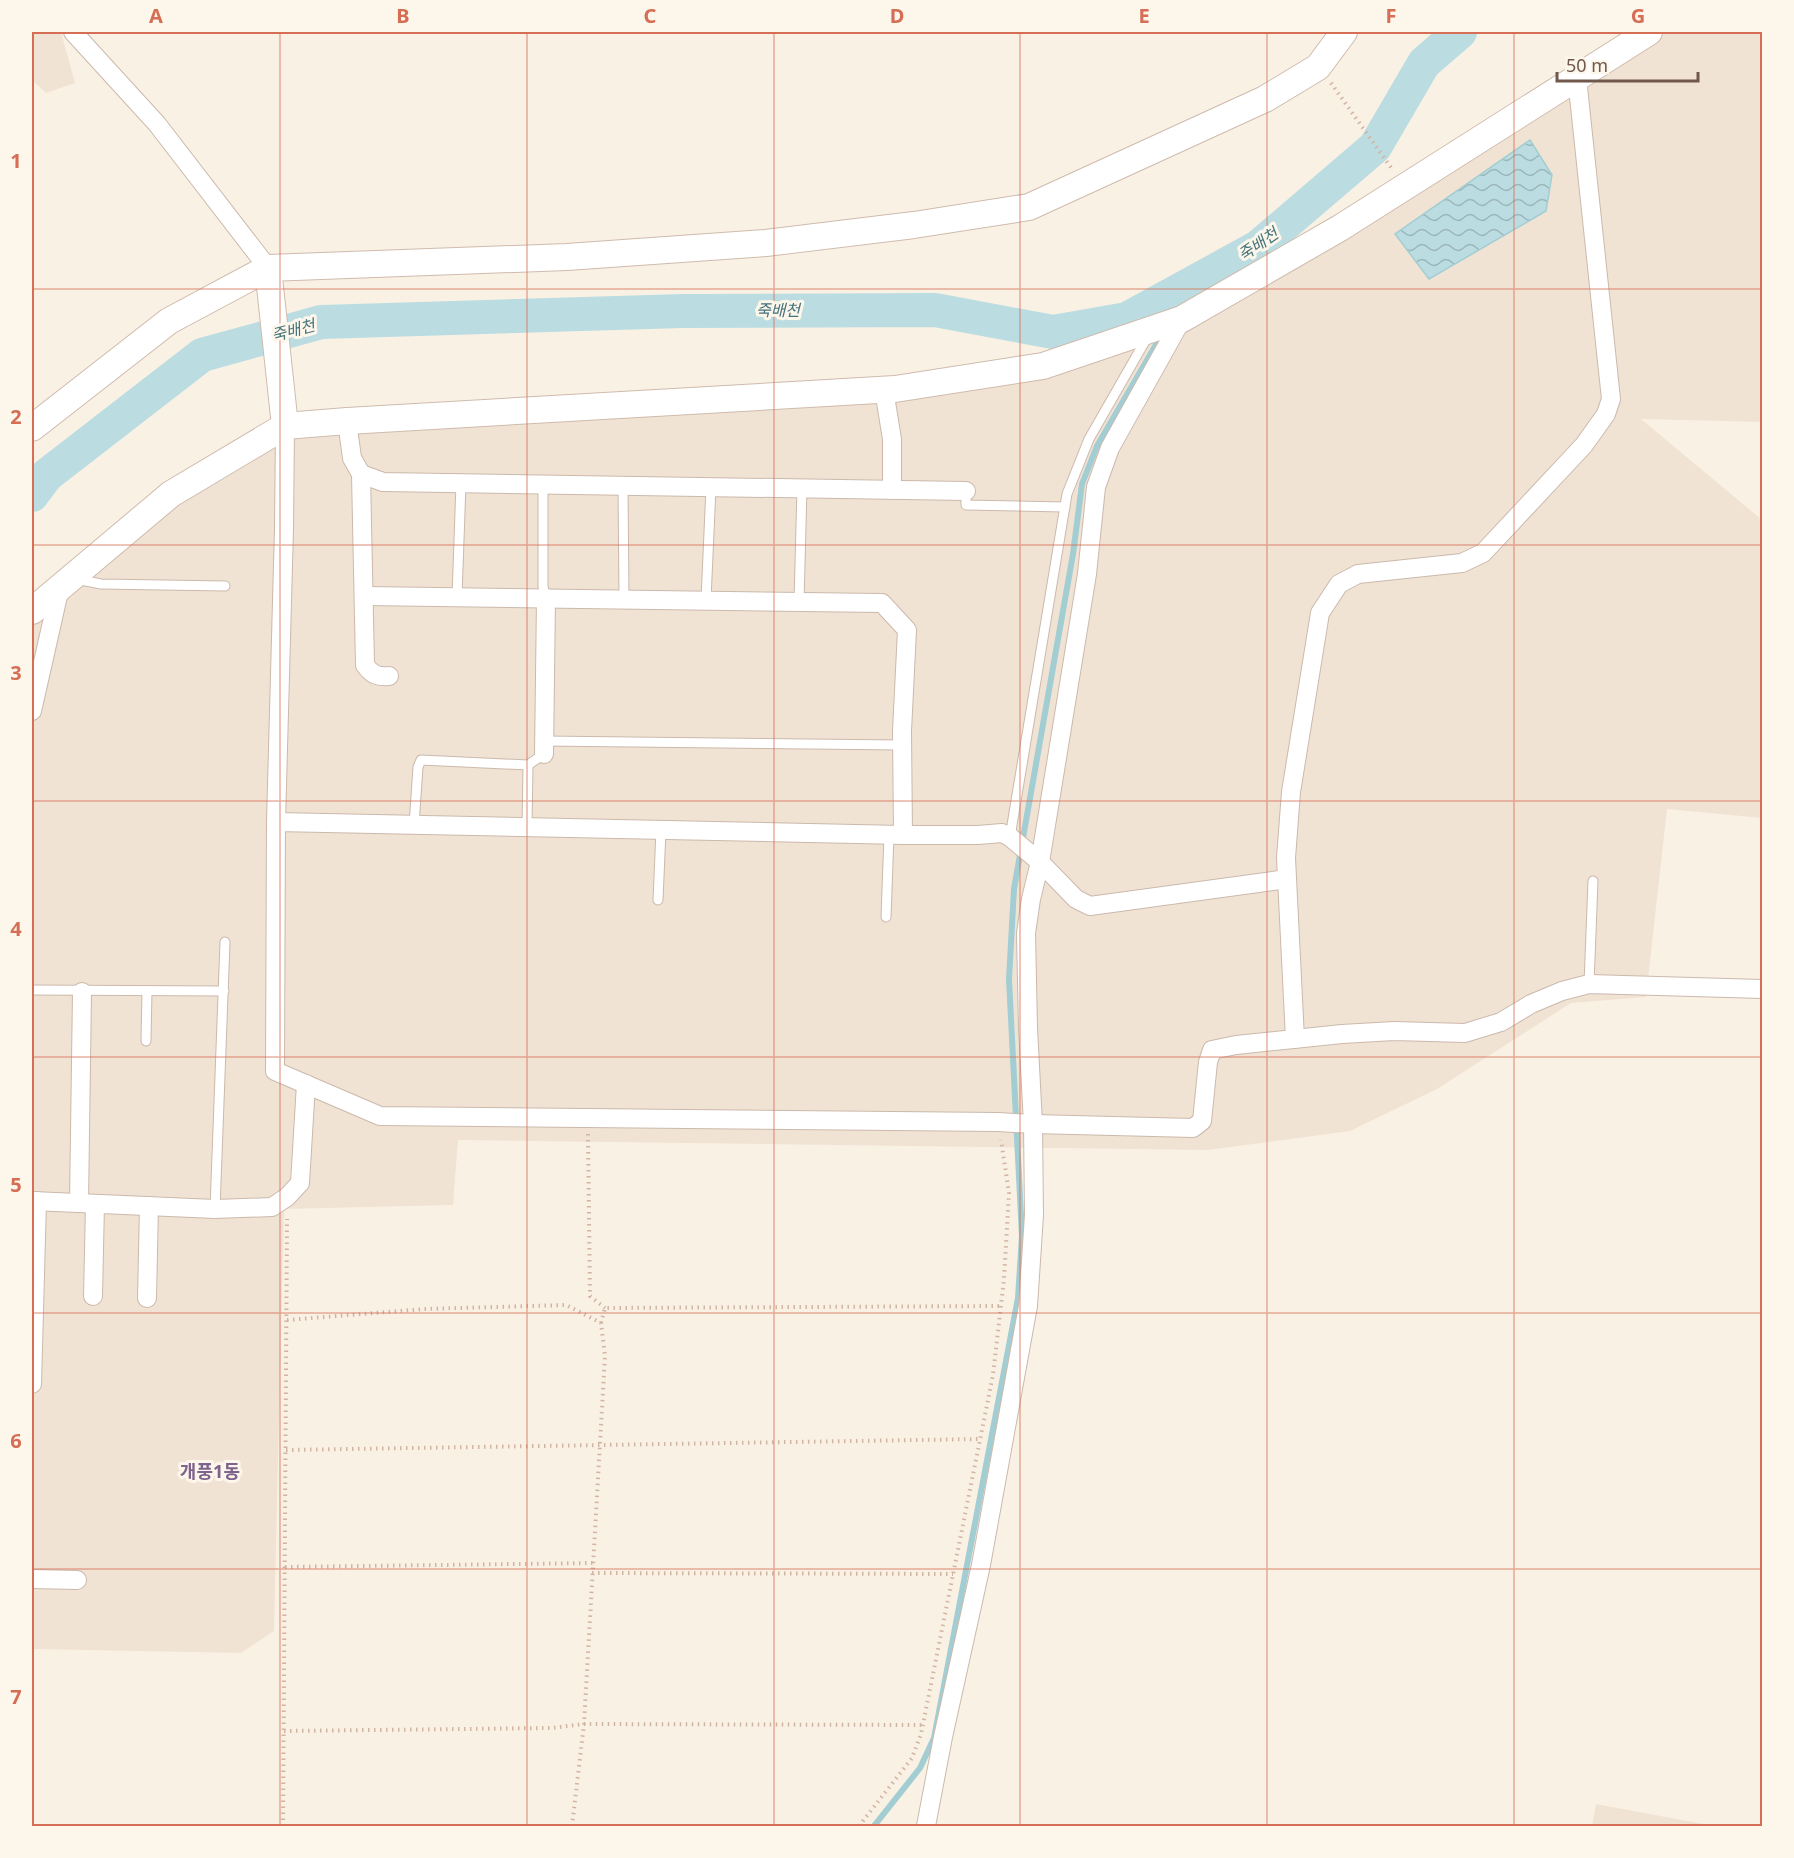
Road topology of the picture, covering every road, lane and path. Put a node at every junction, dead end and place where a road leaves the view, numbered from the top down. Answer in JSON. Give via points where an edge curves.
{"nodes":[{"id":1,"x":73,"y":32,"type":"edge"},
{"id":2,"x":1344,"y":32,"type":"edge"},
{"id":3,"x":1648,"y":32,"type":"edge"},
{"id":4,"x":1326,"y":76,"type":"dead end"},
{"id":5,"x":1576,"y":78,"type":"junction"},
{"id":6,"x":1395,"y":173,"type":"dead end"},
{"id":7,"x":268,"y":268,"type":"junction"},
{"id":8,"x":1182,"y":319,"type":"junction"},
{"id":9,"x":1152,"y":329,"type":"junction"},
{"id":10,"x":884,"y":390,"type":"junction"},
{"id":11,"x":347,"y":421,"type":"junction"},
{"id":12,"x":285,"y":426,"type":"junction"},
{"id":13,"x":32,"y":428,"type":"edge"},
{"id":14,"x":361,"y":474,"type":"junction"},
{"id":15,"x":461,"y":483,"type":"junction"},
{"id":16,"x":543,"y":484,"type":"junction"},
{"id":17,"x":623,"y":486,"type":"junction"},
{"id":18,"x":711,"y":487,"type":"junction"},
{"id":19,"x":802,"y":489,"type":"junction"},
{"id":20,"x":892,"y":490,"type":"junction"},
{"id":21,"x":966,"y":491,"type":"joint"},
{"id":22,"x":1065,"y":507,"type":"junction"},
{"id":23,"x":65,"y":583,"type":"junction"},
{"id":24,"x":225,"y":586,"type":"dead end"},
{"id":25,"x":364,"y":596,"type":"junction"},
{"id":26,"x":457,"y":597,"type":"junction"},
{"id":27,"x":546,"y":598,"type":"junction"},
{"id":28,"x":624,"y":599,"type":"junction"},
{"id":29,"x":706,"y":600,"type":"junction"},
{"id":30,"x":799,"y":602,"type":"junction"},
{"id":31,"x":32,"y":611,"type":"edge"},
{"id":32,"x":389,"y":676,"type":"dead end"},
{"id":33,"x":32,"y":711,"type":"edge"},
{"id":34,"x":902,"y":745,"type":"junction"},
{"id":35,"x":544,"y":748,"type":"junction"},
{"id":36,"x":528,"y":765,"type":"junction"},
{"id":37,"x":276,"y":822,"type":"junction"},
{"id":38,"x":414,"y":825,"type":"junction"},
{"id":39,"x":527,"y":827,"type":"junction"},
{"id":40,"x":661,"y":830,"type":"junction"},
{"id":41,"x":896,"y":835,"type":"junction"},
{"id":42,"x":1010,"y":837,"type":"junction"},
{"id":43,"x":1038,"y":860,"type":"junction"},
{"id":44,"x":1287,"y":879,"type":"junction"},
{"id":45,"x":1593,"y":881,"type":"dead end"},
{"id":46,"x":658,"y":900,"type":"dead end"},
{"id":47,"x":886,"y":917,"type":"dead end"},
{"id":48,"x":225,"y":942,"type":"dead end"},
{"id":49,"x":1589,"y":984,"type":"junction"},
{"id":50,"x":1762,"y":989,"type":"edge"},
{"id":51,"x":32,"y":990,"type":"edge"},
{"id":52,"x":147,"y":991,"type":"junction"},
{"id":53,"x":224,"y":991,"type":"junction"},
{"id":54,"x":82,"y":992,"type":"junction"},
{"id":55,"x":1295,"y":1039,"type":"junction"},
{"id":56,"x":146,"y":1041,"type":"dead end"},
{"id":57,"x":306,"y":1084,"type":"junction"},
{"id":58,"x":588,"y":1118,"type":"junction"},
{"id":59,"x":1003,"y":1122,"type":"junction"},
{"id":60,"x":1030,"y":1124,"type":"junction"},
{"id":61,"x":287,"y":1197,"type":"junction"},
{"id":62,"x":34,"y":1201,"type":"edge"},
{"id":63,"x":87,"y":1203,"type":"junction"},
{"id":64,"x":149,"y":1206,"type":"junction"},
{"id":65,"x":215,"y":1209,"type":"junction"},
{"id":66,"x":93,"y":1296,"type":"dead end"},
{"id":67,"x":147,"y":1298,"type":"dead end"},
{"id":68,"x":1001,"y":1306,"type":"junction"},
{"id":69,"x":605,"y":1308,"type":"junction"},
{"id":70,"x":286,"y":1320,"type":"junction"},
{"id":71,"x":601,"y":1323,"type":"junction"},
{"id":72,"x":32,"y":1383,"type":"edge"},
{"id":73,"x":981,"y":1439,"type":"junction"},
{"id":74,"x":600,"y":1444,"type":"junction"},
{"id":75,"x":285,"y":1450,"type":"junction"},
{"id":76,"x":593,"y":1563,"type":"junction"},
{"id":77,"x":285,"y":1567,"type":"junction"},
{"id":78,"x":592,"y":1573,"type":"junction"},
{"id":79,"x":953,"y":1574,"type":"junction"},
{"id":80,"x":32,"y":1579,"type":"edge"},
{"id":81,"x":77,"y":1580,"type":"dead end"},
{"id":82,"x":584,"y":1724,"type":"junction"},
{"id":83,"x":923,"y":1725,"type":"junction"},
{"id":84,"x":284,"y":1731,"type":"junction"},
{"id":85,"x":283,"y":1827,"type":"edge"},
{"id":86,"x":572,"y":1827,"type":"edge"},
{"id":87,"x":859,"y":1827,"type":"edge"},
{"id":88,"x":926,"y":1827,"type":"edge"}],
"edges":[{"from":1,"to":7,"type":"street","via":[[157,124]]},
{"from":2,"to":7,"type":"street","via":[[1318,67],[1265,99],[1029,207],[766,243],[567,257]]},
{"from":3,"to":5,"type":"street"},
{"from":4,"to":6,"type":"path"},
{"from":5,"to":8,"type":"street","via":[[1341,228]]},
{"from":5,"to":44,"type":"street","via":[[1611,399],[1606,414],[1584,445],[1483,553],[1462,563],[1358,574],[1339,584],[1320,613],[1291,792]]},
{"from":7,"to":12,"type":"street"},
{"from":7,"to":13,"type":"street","via":[[169,321]]},
{"from":8,"to":9,"type":"street"},
{"from":8,"to":43,"type":"street","via":[[1110,448],[1096,488],[1087,574]]},
{"from":9,"to":10,"type":"street","via":[[1043,366]]},
{"from":9,"to":22,"type":"lane","via":[[1089,439]]},
{"from":10,"to":11,"type":"street"},
{"from":10,"to":20,"type":"street","via":[[892,439]]},
{"from":11,"to":12,"type":"street"},
{"from":11,"to":14,"type":"street","via":[[352,458]]},
{"from":12,"to":23,"type":"street","via":[[171,494]]},
{"from":12,"to":37,"type":"street"},
{"from":14,"to":15,"type":"street","via":[[383,482]]},
{"from":14,"to":25,"type":"street"},
{"from":15,"to":16,"type":"street"},
{"from":15,"to":26,"type":"lane"},
{"from":16,"to":17,"type":"street"},
{"from":16,"to":27,"type":"lane"},
{"from":17,"to":18,"type":"street"},
{"from":17,"to":28,"type":"lane"},
{"from":18,"to":19,"type":"street"},
{"from":18,"to":29,"type":"lane"},
{"from":19,"to":20,"type":"street"},
{"from":19,"to":30,"type":"lane"},
{"from":20,"to":21,"type":"street"},
{"from":21,"to":22,"type":"lane","via":[[966,505]]},
{"from":22,"to":42,"type":"lane"},
{"from":23,"to":24,"type":"lane"},
{"from":23,"to":31,"type":"street"},
{"from":23,"to":33,"type":"street"},
{"from":25,"to":26,"type":"street"},
{"from":25,"to":32,"type":"street","via":[[365,666],[379,677]]},
{"from":26,"to":27,"type":"street"},
{"from":27,"to":28,"type":"street"},
{"from":27,"to":35,"type":"street"},
{"from":28,"to":29,"type":"street"},
{"from":29,"to":30,"type":"street"},
{"from":30,"to":34,"type":"street","via":[[882,603],[907,630]]},
{"from":34,"to":35,"type":"lane"},
{"from":34,"to":41,"type":"street"},
{"from":35,"to":36,"type":"lane"},
{"from":36,"to":38,"type":"lane","via":[[421,760]]},
{"from":36,"to":39,"type":"lane"},
{"from":37,"to":38,"type":"street"},
{"from":37,"to":57,"type":"street","via":[[275,1071]]},
{"from":38,"to":39,"type":"street"},
{"from":39,"to":40,"type":"street"},
{"from":40,"to":41,"type":"street"},
{"from":40,"to":46,"type":"lane"},
{"from":41,"to":42,"type":"street","via":[[1002,833]]},
{"from":41,"to":47,"type":"lane"},
{"from":42,"to":43,"type":"street"},
{"from":43,"to":44,"type":"street","via":[[1076,899],[1090,906]]},
{"from":43,"to":60,"type":"street","via":[[1026,933]]},
{"from":44,"to":55,"type":"street"},
{"from":45,"to":49,"type":"lane"},
{"from":48,"to":53,"type":"lane"},
{"from":49,"to":50,"type":"street"},
{"from":49,"to":55,"type":"street","via":[[1562,991],[1502,1022],[1465,1033],[1394,1031]]},
{"from":51,"to":54,"type":"lane"},
{"from":52,"to":53,"type":"lane"},
{"from":52,"to":54,"type":"lane"},
{"from":52,"to":56,"type":"lane"},
{"from":53,"to":65,"type":"lane"},
{"from":54,"to":63,"type":"street"},
{"from":55,"to":60,"type":"street","via":[[1212,1050],[1202,1121],[1193,1128]]},
{"from":57,"to":58,"type":"street","via":[[380,1116]]},
{"from":57,"to":61,"type":"street","via":[[300,1183]]},
{"from":58,"to":59,"type":"street"},
{"from":58,"to":69,"type":"path","via":[[590,1296]]},
{"from":59,"to":60,"type":"street"},
{"from":59,"to":68,"type":"path","via":[[1009,1193]]},
{"from":60,"to":88,"type":"street","via":[[1034,1215],[1028,1306],[981,1565]]},
{"from":61,"to":65,"type":"street","via":[[272,1207]]},
{"from":61,"to":70,"type":"path"},
{"from":62,"to":63,"type":"street"},
{"from":62,"to":72,"type":"street"},
{"from":63,"to":64,"type":"street"},
{"from":63,"to":66,"type":"street"},
{"from":64,"to":65,"type":"street"},
{"from":64,"to":67,"type":"street"},
{"from":68,"to":69,"type":"path"},
{"from":68,"to":73,"type":"path"},
{"from":69,"to":71,"type":"path"},
{"from":70,"to":71,"type":"path","via":[[566,1305]]},
{"from":70,"to":75,"type":"path"},
{"from":71,"to":74,"type":"path","via":[[605,1356]]},
{"from":73,"to":74,"type":"path"},
{"from":73,"to":79,"type":"path"},
{"from":74,"to":75,"type":"path"},
{"from":74,"to":76,"type":"path"},
{"from":75,"to":77,"type":"path"},
{"from":76,"to":77,"type":"path"},
{"from":76,"to":78,"type":"path"},
{"from":77,"to":84,"type":"path"},
{"from":78,"to":79,"type":"path"},
{"from":78,"to":82,"type":"path"},
{"from":79,"to":83,"type":"path"},
{"from":80,"to":81,"type":"street"},
{"from":82,"to":83,"type":"path"},
{"from":82,"to":84,"type":"path","via":[[551,1728]]},
{"from":82,"to":86,"type":"path"},
{"from":83,"to":87,"type":"path","via":[[912,1758]]},
{"from":84,"to":85,"type":"path"}]}
